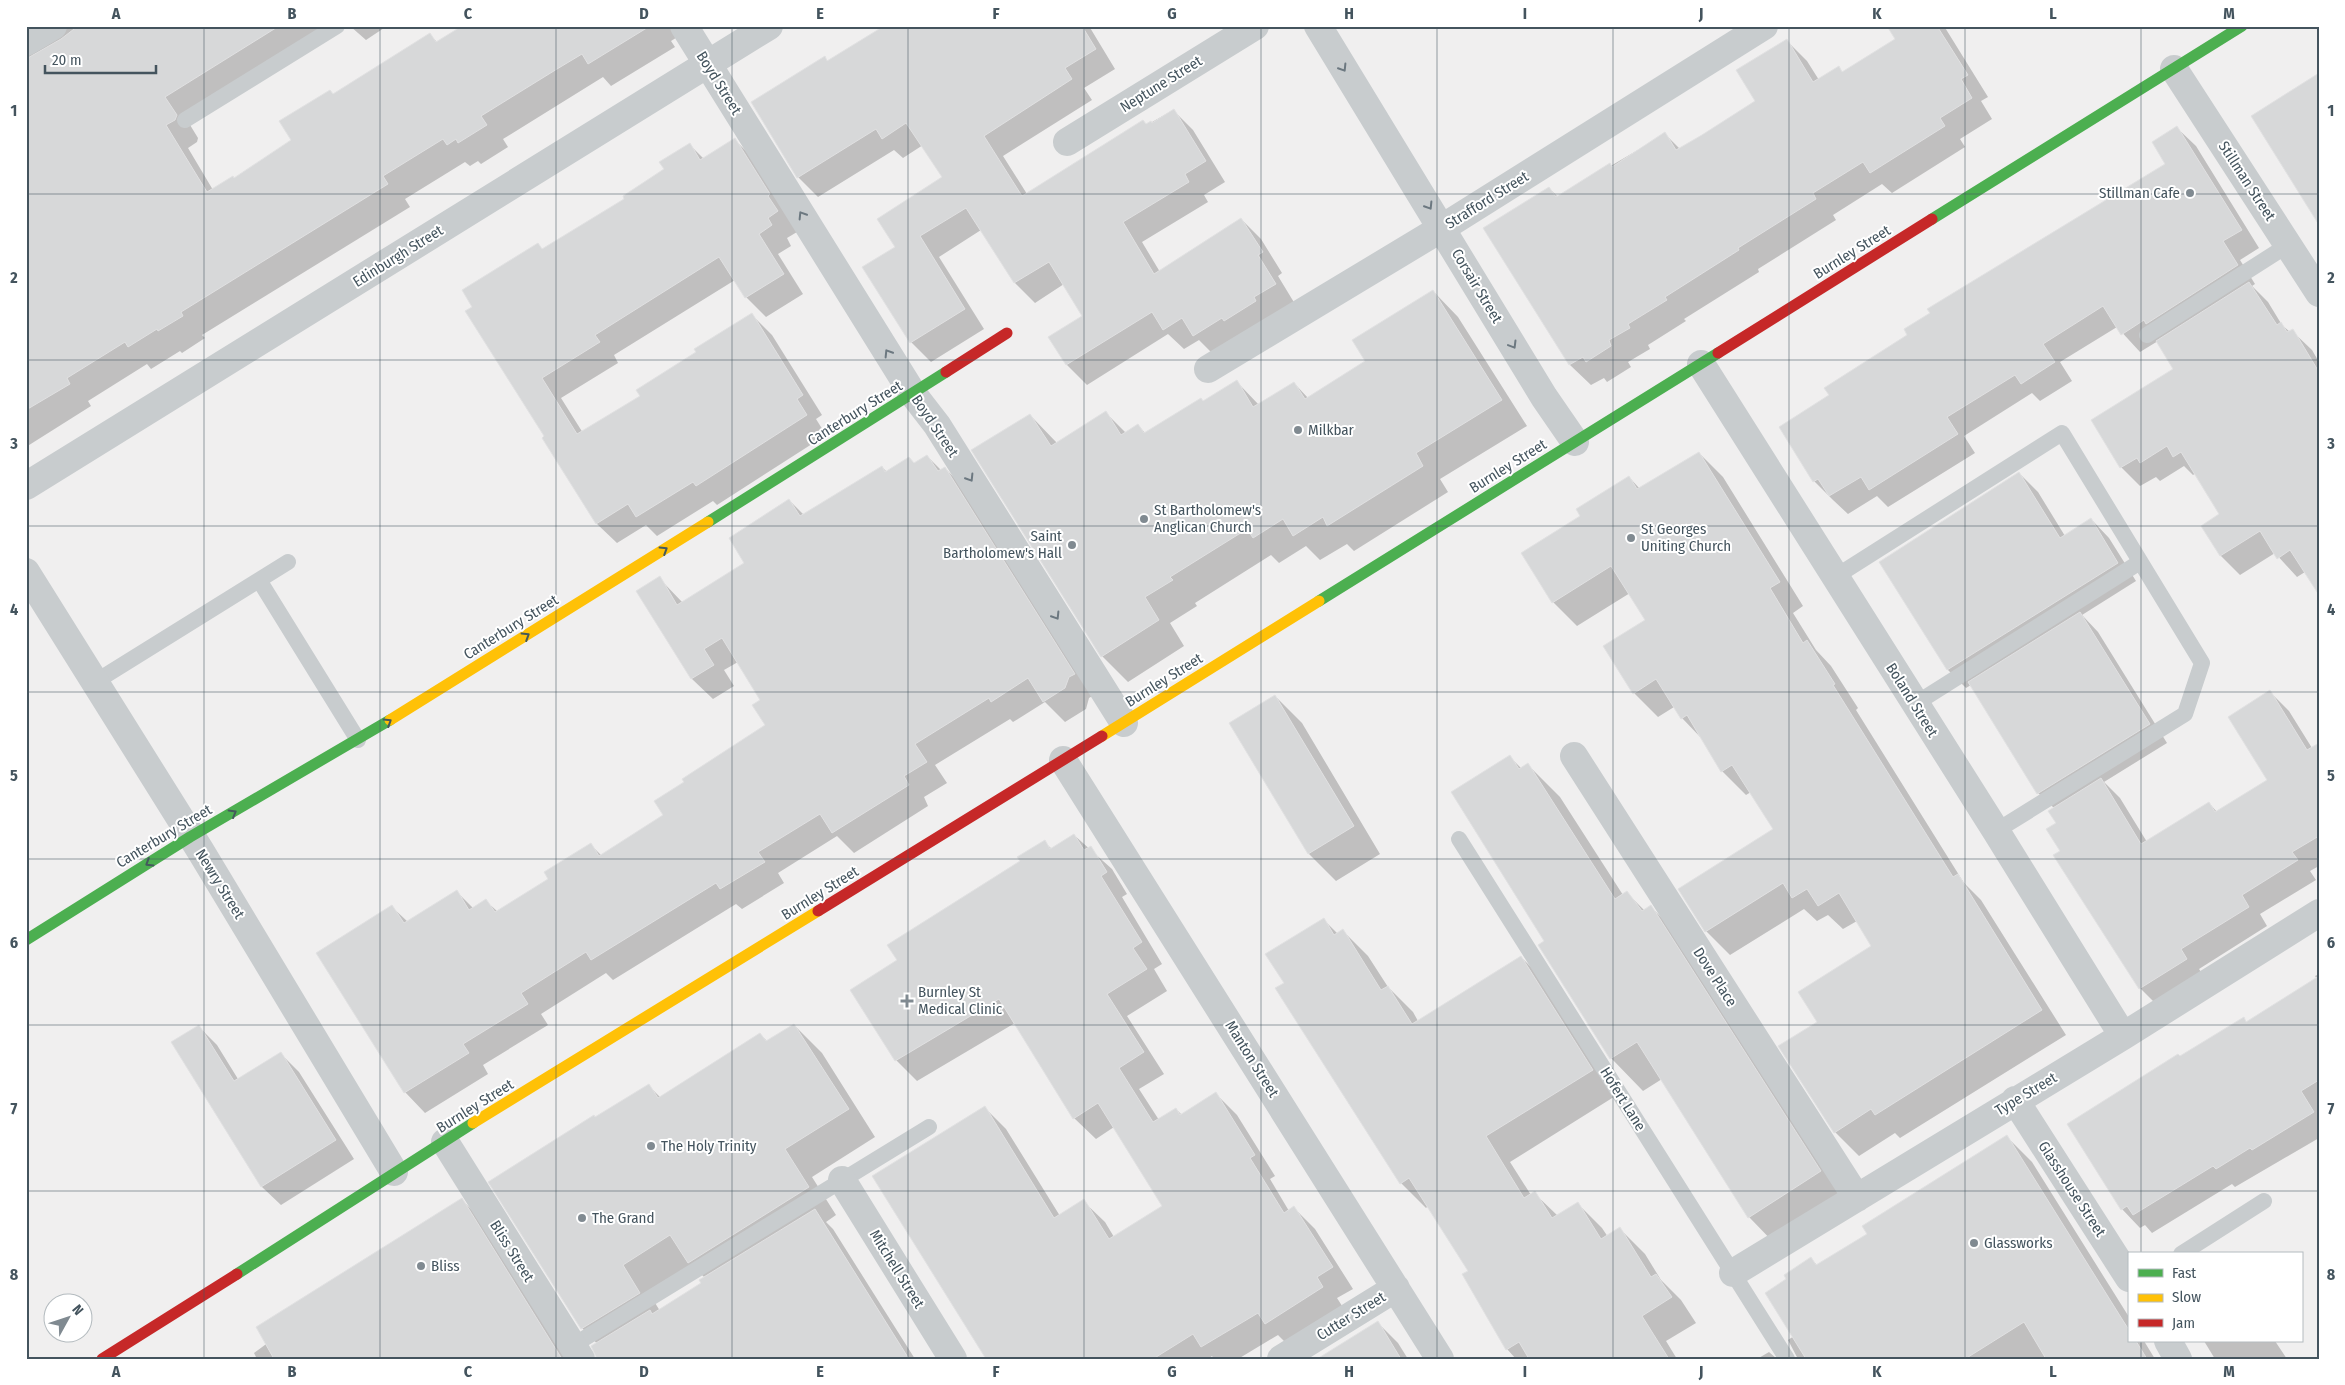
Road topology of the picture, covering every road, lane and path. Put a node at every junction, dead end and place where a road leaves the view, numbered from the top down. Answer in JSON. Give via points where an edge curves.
{"nodes":[{"id":1,"x":52,"y":26,"type":"edge"},
{"id":2,"x":338,"y":26,"type":"edge"},
{"id":3,"x":684,"y":26,"type":"edge"},
{"id":4,"x":769,"y":26,"type":"edge"},
{"id":5,"x":1256,"y":26,"type":"edge"},
{"id":6,"x":1318,"y":26,"type":"edge"},
{"id":7,"x":1764,"y":26,"type":"edge"},
{"id":8,"x":2242,"y":26,"type":"edge"},
{"id":9,"x":26,"y":42,"type":"edge"},
{"id":10,"x":708,"y":65,"type":"junction"},
{"id":11,"x":2174,"y":69,"type":"junction"},
{"id":12,"x":185,"y":120,"type":"dead end"},
{"id":13,"x":1067,"y":142,"type":"dead end"},
{"id":14,"x":1442,"y":228,"type":"junction"},
{"id":15,"x":2288,"y":245,"type":"junction"},
{"id":16,"x":2316,"y":284,"type":"edge"},
{"id":17,"x":1007,"y":333,"type":"dead end"},
{"id":18,"x":2146,"y":334,"type":"dead end"},
{"id":19,"x":1700,"y":364,"type":"junction"},
{"id":20,"x":1208,"y":369,"type":"dead end"},
{"id":21,"x":914,"y":394,"type":"junction"},
{"id":22,"x":1575,"y":442,"type":"junction"},
{"id":23,"x":26,"y":486,"type":"edge"},
{"id":24,"x":288,"y":562,"type":"dead end"},
{"id":25,"x":2140,"y":562,"type":"junction"},
{"id":26,"x":26,"y":572,"type":"edge"},
{"id":27,"x":1835,"y":577,"type":"junction"},
{"id":28,"x":259,"y":580,"type":"junction"},
{"id":29,"x":96,"y":682,"type":"junction"},
{"id":30,"x":1915,"y":704,"type":"junction"},
{"id":31,"x":1124,"y":723,"type":"junction"},
{"id":32,"x":358,"y":740,"type":"junction"},
{"id":33,"x":1574,"y":756,"type":"dead end"},
{"id":34,"x":1063,"y":760,"type":"junction"},
{"id":35,"x":1996,"y":831,"type":"junction"},
{"id":36,"x":190,"y":837,"type":"junction"},
{"id":37,"x":1459,"y":839,"type":"dead end"},
{"id":38,"x":2319,"y":913,"type":"edge"},
{"id":39,"x":26,"y":940,"type":"edge"},
{"id":40,"x":2122,"y":1036,"type":"junction"},
{"id":41,"x":2015,"y":1100,"type":"junction"},
{"id":42,"x":929,"y":1127,"type":"dead end"},
{"id":43,"x":445,"y":1142,"type":"junction"},
{"id":44,"x":394,"y":1172,"type":"junction"},
{"id":45,"x":842,"y":1180,"type":"junction"},
{"id":46,"x":1857,"y":1198,"type":"junction"},
{"id":47,"x":2264,"y":1201,"type":"dead end"},
{"id":48,"x":2184,"y":1252,"type":"edge"},
{"id":49,"x":1733,"y":1273,"type":"junction"},
{"id":50,"x":2128,"y":1276,"type":"edge"},
{"id":51,"x":1396,"y":1288,"type":"junction"},
{"id":52,"x":2169,"y":1342,"type":"edge"},
{"id":53,"x":577,"y":1352,"type":"edge"},
{"id":54,"x":102,"y":1359,"type":"edge"},
{"id":55,"x":953,"y":1359,"type":"edge"},
{"id":56,"x":1281,"y":1359,"type":"edge"},
{"id":57,"x":1440,"y":1359,"type":"edge"},
{"id":58,"x":1787,"y":1359,"type":"edge"},
{"id":59,"x":2178,"y":1359,"type":"edge"}],
"edges":[{"from":1,"to":9,"type":"street"},
{"from":2,"to":12,"type":"lane"},
{"from":3,"to":10,"type":"street","name":"Boyd Street"},
{"from":4,"to":10,"type":"street","name":"Edinburgh Street"},
{"from":5,"to":13,"type":"street","name":"Neptune Street"},
{"from":6,"to":14,"type":"street","name":"Corsair Street","one_way":true},
{"from":7,"to":14,"type":"street","name":"Strafford Street"},
{"from":8,"to":11,"type":"main road","name":"Burnley Street"},
{"from":21,"to":10,"type":"street","name":"Boyd Street","one_way":true},
{"from":10,"to":23,"type":"street","name":"Edinburgh Street"},
{"from":11,"to":15,"type":"street","name":"Stillman Street"},
{"from":11,"to":19,"type":"main road","name":"Burnley Street"},
{"from":14,"to":20,"type":"street","name":"Strafford Street"},
{"from":14,"to":22,"type":"street","name":"Corsair Street","one_way":true,"via":[[1544,397]]},
{"from":15,"to":16,"type":"street","name":"Stillman Street"},
{"from":15,"to":18,"type":"lane"},
{"from":17,"to":21,"type":"main road","name":"Canterbury Street"},
{"from":19,"to":22,"type":"main road","name":"Burnley Street"},
{"from":19,"to":27,"type":"street","name":"Boland Street"},
{"from":21,"to":31,"type":"street","name":"Boyd Street","one_way":true,"via":[[937,425]]},
{"from":32,"to":21,"type":"main road","name":"Canterbury Street","one_way":true},
{"from":22,"to":31,"type":"main road","name":"Burnley Street"},
{"from":24,"to":28,"type":"lane"},
{"from":25,"to":27,"type":"lane","via":[[2062,433]]},
{"from":25,"to":30,"type":"lane"},
{"from":25,"to":35,"type":"lane","via":[[2202,663],[2185,714]]},
{"from":26,"to":29,"type":"street","name":"Newry Street"},
{"from":27,"to":30,"type":"street","name":"Boland Street"},
{"from":28,"to":29,"type":"lane"},
{"from":28,"to":32,"type":"lane"},
{"from":29,"to":36,"type":"street","name":"Newry Street"},
{"from":30,"to":35,"type":"street","name":"Boland Street"},
{"from":31,"to":34,"type":"main road","name":"Burnley Street"},
{"from":36,"to":32,"type":"main road","name":"Canterbury Street","one_way":true},
{"from":33,"to":46,"type":"street","name":"Dove Place"},
{"from":34,"to":43,"type":"main road","name":"Burnley Street"},
{"from":34,"to":51,"type":"street","name":"Manton Street"},
{"from":35,"to":40,"type":"street","name":"Boland Street"},
{"from":36,"to":39,"type":"main road","name":"Canterbury Street","one_way":true},
{"from":36,"to":44,"type":"street","name":"Newry Street"},
{"from":37,"to":49,"type":"lane","name":"Hofert Lane"},
{"from":38,"to":40,"type":"street","name":"Type Street"},
{"from":40,"to":41,"type":"street","name":"Type Street"},
{"from":41,"to":46,"type":"street","name":"Type Street"},
{"from":41,"to":50,"type":"street","name":"Glasshouse Street"},
{"from":42,"to":45,"type":"lane"},
{"from":43,"to":44,"type":"main road","name":"Burnley Street"},
{"from":43,"to":53,"type":"street","name":"Bliss Street"},
{"from":44,"to":54,"type":"main road","name":"Burnley Street"},
{"from":45,"to":53,"type":"lane"},
{"from":45,"to":55,"type":"street","name":"Mitchell Street"},
{"from":46,"to":49,"type":"street","name":"Type Street"},
{"from":47,"to":48,"type":"lane"},
{"from":49,"to":58,"type":"lane","name":"Hofert Lane"},
{"from":51,"to":56,"type":"street","name":"Cutter Street"},
{"from":51,"to":57,"type":"street","name":"Manton Street"},
{"from":52,"to":59,"type":"street"}]}
